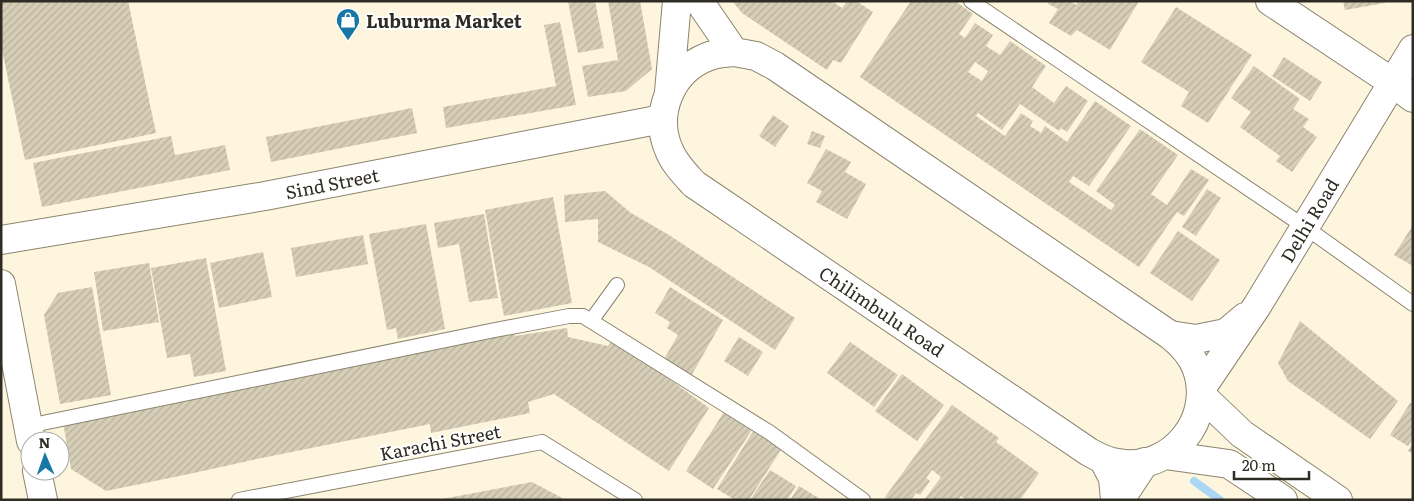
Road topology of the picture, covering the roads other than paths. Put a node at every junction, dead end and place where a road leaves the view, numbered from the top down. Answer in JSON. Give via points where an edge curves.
{"nodes":[{"id":1,"x":677,"y":1,"type":"edge"},
{"id":2,"x":699,"y":1,"type":"edge"},
{"id":3,"x":971,"y":1,"type":"edge"},
{"id":4,"x":1270,"y":1,"type":"edge"},
{"id":5,"x":1413,"y":49,"type":"edge"},
{"id":6,"x":734,"y":52,"type":"junction"},
{"id":7,"x":1403,"y":90,"type":"edge"},
{"id":8,"x":670,"y":92,"type":"junction"},
{"id":9,"x":662,"y":119,"type":"junction"},
{"id":10,"x":1305,"y":227,"type":"junction"},
{"id":11,"x":1,"y":240,"type":"edge"},
{"id":12,"x":1,"y":284,"type":"edge"},
{"id":13,"x":617,"y":285,"type":"dead end"},
{"id":14,"x":1413,"y":304,"type":"edge"},
{"id":15,"x":1257,"y":306,"type":"junction"},
{"id":16,"x":591,"y":322,"type":"junction"},
{"id":17,"x":1170,"y":335,"type":"junction"},
{"id":18,"x":1201,"y":392,"type":"junction"},
{"id":19,"x":30,"y":431,"type":"edge"},
{"id":20,"x":39,"y":431,"type":"edge"},
{"id":21,"x":1103,"y":459,"type":"junction"},
{"id":22,"x":1155,"y":459,"type":"junction"},
{"id":23,"x":39,"y":481,"type":"edge"},
{"id":24,"x":270,"y":497,"type":"edge"},
{"id":25,"x":43,"y":500,"type":"edge"},
{"id":26,"x":239,"y":500,"type":"edge"},
{"id":27,"x":634,"y":500,"type":"edge"},
{"id":28,"x":863,"y":500,"type":"edge"},
{"id":29,"x":1115,"y":500,"type":"edge"},
{"id":30,"x":1120,"y":500,"type":"edge"},
{"id":31,"x":1283,"y":500,"type":"edge"},
{"id":32,"x":1338,"y":500,"type":"edge"}],
"edges":[{"from":1,"to":8,"type":"main road","name":"Chilimbulu Road"},
{"from":2,"to":6,"type":"main road"},
{"from":3,"to":10,"type":"lane"},
{"from":4,"to":7,"type":"main road"},
{"from":5,"to":7,"type":"main road","name":"Delhi Road"},
{"from":6,"to":8,"type":"main road","name":"Chilimbulu Road","via":[[708,56],[696,63],[676,80]]},
{"from":6,"to":17,"type":"main road","name":"Chilimbulu Road","via":[[756,56],[775,66]]},
{"from":7,"to":10,"type":"main road","name":"Delhi Road"},
{"from":8,"to":9,"type":"main road","name":"Chilimbulu Road"},
{"from":9,"to":11,"type":"main road","name":"Sind Street","via":[[265,196]]},
{"from":9,"to":21,"type":"main road","name":"Chilimbulu Road","via":[[668,148],[675,162],[694,184]]},
{"from":10,"to":14,"type":"lane"},
{"from":10,"to":15,"type":"main road","name":"Delhi Road"},
{"from":12,"to":19,"type":"main road"},
{"from":13,"to":16,"type":"lane"},
{"from":15,"to":17,"type":"main road","via":[[1226,333],[1196,339]]},
{"from":15,"to":18,"type":"main road","name":"Delhi Road"},
{"from":16,"to":20,"type":"lane","via":[[583,316],[569,316],[490,331]]},
{"from":16,"to":28,"type":"lane","via":[[769,432]]},
{"from":17,"to":18,"type":"main road","name":"Chilimbulu Road","via":[[1190,354]]},
{"from":18,"to":22,"type":"main road","name":"Chilimbulu Road","via":[[1200,409],[1187,435],[1176,447]]},
{"from":18,"to":32,"type":"main road","via":[[1242,434]]},
{"from":21,"to":22,"type":"main road","name":"Chilimbulu Road","via":[[1134,464]]},
{"from":21,"to":29,"type":"main road","via":[[1113,478]]},
{"from":22,"to":30,"type":"main road"},
{"from":22,"to":31,"type":"main road","name":"Chilimbulu Road","via":[[1229,464]]},
{"from":23,"to":25,"type":"main road"},
{"from":24,"to":26,"type":"lane","name":"Karachi Street"},
{"from":24,"to":27,"type":"lane","name":"Karachi Street","via":[[542,442]]}]}
